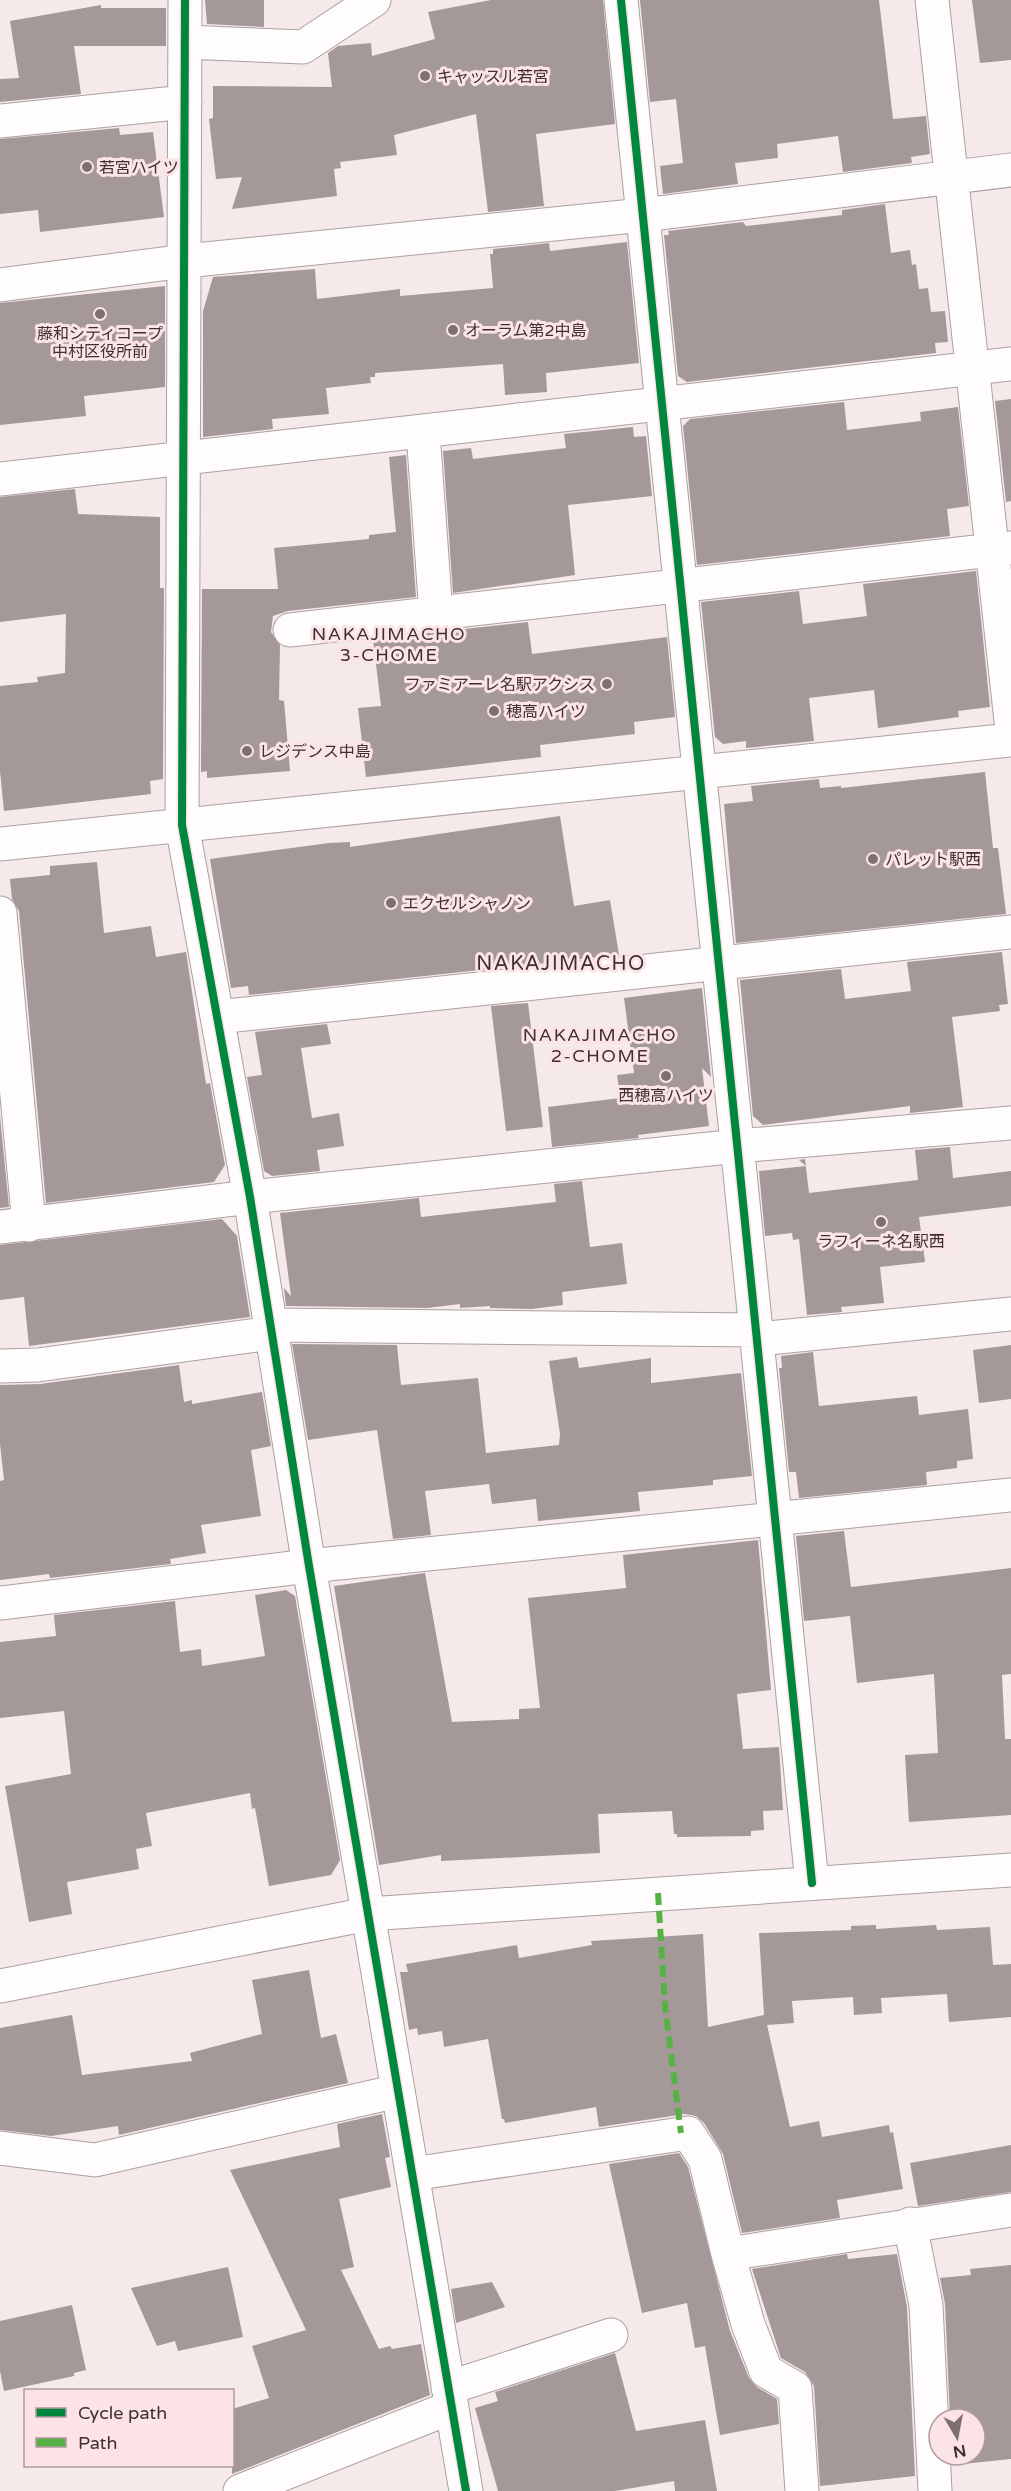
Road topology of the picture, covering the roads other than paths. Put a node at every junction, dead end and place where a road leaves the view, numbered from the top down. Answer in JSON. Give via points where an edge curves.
{"nodes":[{"id":1,"x":185,"y":0,"type":"edge"},
{"id":2,"x":374,"y":0,"type":"edge"},
{"id":3,"x":621,"y":0,"type":"edge"},
{"id":4,"x":933,"y":0,"type":"edge"},
{"id":5,"x":185,"y":42,"type":"junction"},
{"id":6,"x":185,"y":102,"type":"junction"},
{"id":7,"x":0,"y":121,"type":"edge"},
{"id":8,"x":1011,"y":170,"type":"edge"},
{"id":9,"x":952,"y":178,"type":"junction"},
{"id":10,"x":644,"y":215,"type":"junction"},
{"id":11,"x":185,"y":261,"type":"junction"},
{"id":12,"x":0,"y":285,"type":"edge"},
{"id":13,"x":1011,"y":364,"type":"edge"},
{"id":14,"x":973,"y":368,"type":"junction"},
{"id":15,"x":663,"y":405,"type":"junction"},
{"id":16,"x":423,"y":432,"type":"junction"},
{"id":17,"x":184,"y":458,"type":"junction"},
{"id":18,"x":0,"y":479,"type":"edge"},
{"id":19,"x":1002,"y":549,"type":"edge"},
{"id":20,"x":681,"y":585,"type":"junction"},
{"id":21,"x":436,"y":614,"type":"junction"},
{"id":22,"x":290,"y":630,"type":"dead end"},
{"id":23,"x":1011,"y":721,"type":"edge"},
{"id":24,"x":1011,"y":740,"type":"edge"},
{"id":25,"x":701,"y":772,"type":"junction"},
{"id":26,"x":182,"y":825,"type":"junction"},
{"id":27,"x":0,"y":844,"type":"edge"},
{"id":28,"x":0,"y":913,"type":"edge"},
{"id":29,"x":1011,"y":932,"type":"edge"},
{"id":30,"x":720,"y":965,"type":"junction"},
{"id":31,"x":217,"y":1017,"type":"junction"},
{"id":32,"x":1011,"y":1122,"type":"edge"},
{"id":33,"x":738,"y":1146,"type":"junction"},
{"id":34,"x":250,"y":1197,"type":"junction"},
{"id":35,"x":14,"y":1226,"type":"edge"},
{"id":36,"x":1011,"y":1314,"type":"edge"},
{"id":37,"x":272,"y":1329,"type":"junction"},
{"id":38,"x":757,"y":1335,"type":"junction"},
{"id":39,"x":0,"y":1366,"type":"edge"},
{"id":40,"x":1011,"y":1495,"type":"edge"},
{"id":41,"x":776,"y":1520,"type":"junction"},
{"id":42,"x":309,"y":1566,"type":"junction"},
{"id":43,"x":0,"y":1603,"type":"edge"},
{"id":44,"x":1011,"y":1870,"type":"edge"},
{"id":45,"x":812,"y":1883,"type":"junction"},
{"id":46,"x":368,"y":1914,"type":"junction"},
{"id":47,"x":0,"y":1986,"type":"edge"},
{"id":48,"x":398,"y":2091,"type":"junction"},
{"id":49,"x":0,"y":2148,"type":"edge"},
{"id":50,"x":412,"y":2174,"type":"junction"},
{"id":51,"x":1011,"y":2210,"type":"edge"},
{"id":52,"x":910,"y":2224,"type":"junction"},
{"id":53,"x":728,"y":2254,"type":"junction"},
{"id":54,"x":611,"y":2335,"type":"dead end"},
{"id":55,"x":450,"y":2398,"type":"junction"},
{"id":56,"x":240,"y":2491,"type":"edge"},
{"id":57,"x":466,"y":2491,"type":"edge"},
{"id":58,"x":802,"y":2491,"type":"edge"},
{"id":59,"x":935,"y":2491,"type":"edge"}],
"edges":[{"from":1,"to":5,"type":"street"},
{"from":2,"to":5,"type":"street","via":[[303,47]]},
{"from":3,"to":10,"type":"street"},
{"from":4,"to":9,"type":"street"},
{"from":5,"to":6,"type":"street"},
{"from":6,"to":7,"type":"street"},
{"from":6,"to":11,"type":"street"},
{"from":8,"to":9,"type":"street"},
{"from":9,"to":10,"type":"street"},
{"from":9,"to":14,"type":"street"},
{"from":10,"to":11,"type":"street"},
{"from":10,"to":15,"type":"street"},
{"from":11,"to":12,"type":"street"},
{"from":11,"to":17,"type":"street"},
{"from":13,"to":14,"type":"street"},
{"from":14,"to":15,"type":"street"},
{"from":14,"to":19,"type":"street"},
{"from":15,"to":16,"type":"street"},
{"from":15,"to":20,"type":"street"},
{"from":16,"to":17,"type":"street"},
{"from":16,"to":21,"type":"street"},
{"from":17,"to":18,"type":"street"},
{"from":17,"to":26,"type":"street"},
{"from":19,"to":20,"type":"street"},
{"from":19,"to":23,"type":"street"},
{"from":20,"to":21,"type":"street"},
{"from":20,"to":25,"type":"street"},
{"from":21,"to":22,"type":"street"},
{"from":24,"to":25,"type":"street"},
{"from":25,"to":26,"type":"street"},
{"from":25,"to":30,"type":"street"},
{"from":26,"to":27,"type":"street"},
{"from":26,"to":31,"type":"street"},
{"from":28,"to":35,"type":"street"},
{"from":29,"to":30,"type":"street"},
{"from":30,"to":31,"type":"street"},
{"from":30,"to":33,"type":"street"},
{"from":31,"to":34,"type":"street"},
{"from":32,"to":33,"type":"street"},
{"from":33,"to":34,"type":"street"},
{"from":33,"to":38,"type":"street"},
{"from":34,"to":35,"type":"street"},
{"from":34,"to":37,"type":"street"},
{"from":36,"to":38,"type":"street"},
{"from":37,"to":38,"type":"street"},
{"from":37,"to":39,"type":"street","via":[[38,1365]]},
{"from":37,"to":42,"type":"street"},
{"from":38,"to":41,"type":"street"},
{"from":40,"to":41,"type":"street"},
{"from":41,"to":42,"type":"street"},
{"from":41,"to":45,"type":"street"},
{"from":42,"to":43,"type":"street"},
{"from":42,"to":46,"type":"street"},
{"from":44,"to":45,"type":"street"},
{"from":45,"to":46,"type":"street"},
{"from":46,"to":47,"type":"street"},
{"from":46,"to":48,"type":"street"},
{"from":48,"to":49,"type":"street","via":[[95,2160]]},
{"from":48,"to":50,"type":"street"},
{"from":50,"to":53,"type":"street","via":[[688,2133],[705,2159]]},
{"from":50,"to":55,"type":"street"},
{"from":51,"to":52,"type":"street"},
{"from":52,"to":53,"type":"street"},
{"from":52,"to":59,"type":"street","via":[[926,2306]]},
{"from":53,"to":58,"type":"street","via":[[766,2371],[795,2388]]},
{"from":54,"to":55,"type":"street"},
{"from":55,"to":56,"type":"street"},
{"from":55,"to":57,"type":"street"}]}
